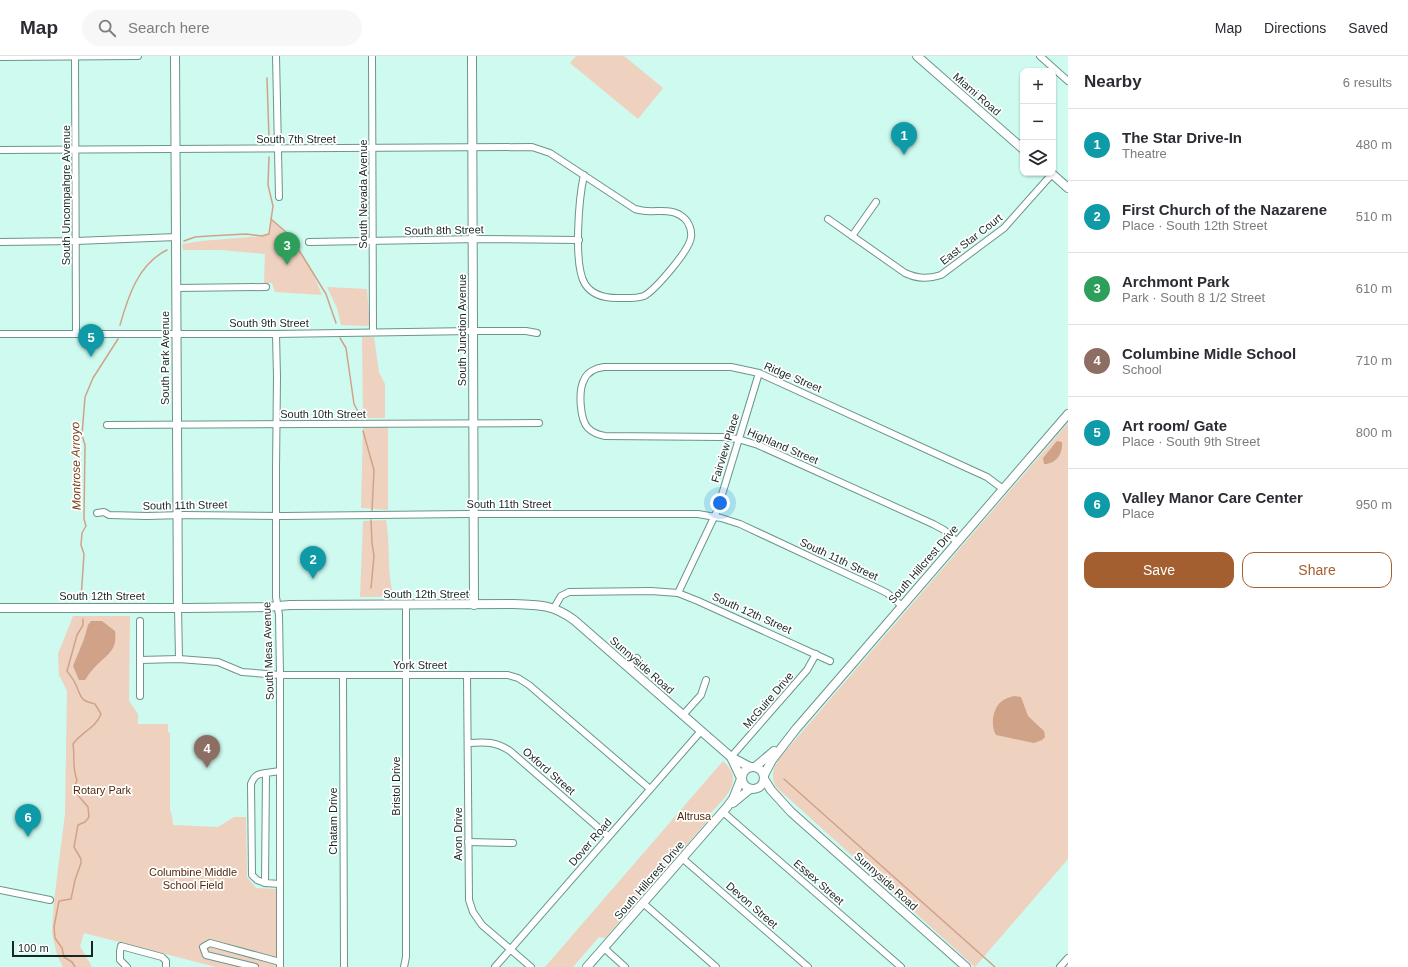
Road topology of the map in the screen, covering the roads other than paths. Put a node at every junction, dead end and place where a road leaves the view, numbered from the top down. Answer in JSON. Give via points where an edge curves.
{"nodes":[{"id":1,"x":75,"y":56,"type":"edge"},
{"id":2,"x":138,"y":56,"type":"edge"},
{"id":3,"x":175,"y":56,"type":"edge"},
{"id":4,"x":276,"y":56,"type":"edge"},
{"id":5,"x":372,"y":56,"type":"edge"},
{"id":6,"x":472,"y":56,"type":"edge"},
{"id":7,"x":917,"y":56,"type":"edge"},
{"id":8,"x":1040,"y":56,"type":"edge"},
{"id":9,"x":0,"y":57,"type":"edge"},
{"id":10,"x":1068,"y":81,"type":"edge"},
{"id":11,"x":1020,"y":146,"type":"edge"},
{"id":12,"x":175,"y":148,"type":"junction"},
{"id":13,"x":279,"y":148,"type":"junction"},
{"id":14,"x":473,"y":148,"type":"junction"},
{"id":15,"x":372,"y":149,"type":"junction"},
{"id":16,"x":0,"y":150,"type":"edge"},
{"id":17,"x":76,"y":150,"type":"junction"},
{"id":18,"x":584,"y":175,"type":"junction"},
{"id":19,"x":1049,"y":176,"type":"edge"},
{"id":20,"x":1055,"y":176,"type":"edge"},
{"id":21,"x":1068,"y":188,"type":"edge"},
{"id":22,"x":279,"y":197,"type":"dead end"},
{"id":23,"x":876,"y":202,"type":"dead end"},
{"id":24,"x":828,"y":220,"type":"dead end"},
{"id":25,"x":852,"y":236,"type":"junction"},
{"id":26,"x":176,"y":237,"type":"junction"},
{"id":27,"x":473,"y":239,"type":"junction"},
{"id":28,"x":373,"y":240,"type":"junction"},
{"id":29,"x":578,"y":240,"type":"junction"},
{"id":30,"x":76,"y":241,"type":"junction"},
{"id":31,"x":0,"y":242,"type":"edge"},
{"id":32,"x":309,"y":242,"type":"dead end"},
{"id":33,"x":266,"y":287,"type":"dead end"},
{"id":34,"x":176,"y":288,"type":"junction"},
{"id":35,"x":473,"y":331,"type":"junction"},
{"id":36,"x":373,"y":332,"type":"junction"},
{"id":37,"x":76,"y":333,"type":"junction"},
{"id":38,"x":176,"y":333,"type":"junction"},
{"id":39,"x":537,"y":333,"type":"dead end"},
{"id":40,"x":0,"y":334,"type":"edge"},
{"id":41,"x":276,"y":334,"type":"junction"},
{"id":42,"x":759,"y":373,"type":"junction"},
{"id":43,"x":581,"y":404,"type":"joint"},
{"id":44,"x":1068,"y":414,"type":"edge"},
{"id":45,"x":473,"y":423,"type":"junction"},
{"id":46,"x":539,"y":423,"type":"dead end"},
{"id":47,"x":277,"y":424,"type":"junction"},
{"id":48,"x":107,"y":425,"type":"dead end"},
{"id":49,"x":177,"y":425,"type":"junction"},
{"id":50,"x":738,"y":439,"type":"junction"},
{"id":51,"x":1002,"y":489,"type":"junction"},
{"id":52,"x":97,"y":512,"type":"dead end"},
{"id":53,"x":474,"y":514,"type":"junction"},
{"id":54,"x":177,"y":515,"type":"junction"},
{"id":55,"x":276,"y":516,"type":"junction"},
{"id":56,"x":714,"y":517,"type":"junction"},
{"id":57,"x":957,"y":542,"type":"junction"},
{"id":58,"x":678,"y":593,"type":"junction"},
{"id":59,"x":474,"y":604,"type":"junction"},
{"id":60,"x":406,"y":605,"type":"junction"},
{"id":61,"x":278,"y":606,"type":"junction"},
{"id":62,"x":902,"y":606,"type":"junction"},
{"id":63,"x":178,"y":607,"type":"junction"},
{"id":64,"x":0,"y":608,"type":"edge"},
{"id":65,"x":554,"y":608,"type":"junction"},
{"id":66,"x":140,"y":622,"type":"dead end"},
{"id":67,"x":816,"y":654,"type":"junction"},
{"id":68,"x":637,"y":658,"type":"dead end"},
{"id":69,"x":140,"y":660,"type":"junction"},
{"id":70,"x":179,"y":660,"type":"junction"},
{"id":71,"x":830,"y":661,"type":"dead end"},
{"id":72,"x":629,"y":668,"type":"junction"},
{"id":73,"x":280,"y":675,"type":"junction"},
{"id":74,"x":406,"y":675,"type":"junction"},
{"id":75,"x":467,"y":675,"type":"junction"},
{"id":76,"x":343,"y":676,"type":"junction"},
{"id":77,"x":706,"y":680,"type":"dead end"},
{"id":78,"x":140,"y":696,"type":"dead end"},
{"id":79,"x":683,"y":716,"type":"junction"},
{"id":80,"x":796,"y":729,"type":"junction"},
{"id":81,"x":701,"y":731,"type":"junction"},
{"id":82,"x":468,"y":743,"type":"junction"},
{"id":83,"x":731,"y":757,"type":"junction"},
{"id":84,"x":753,"y":767,"type":"junction"},
{"id":85,"x":280,"y":771,"type":"junction"},
{"id":86,"x":266,"y":773,"type":"junction"},
{"id":87,"x":764,"y":777,"type":"junction"},
{"id":88,"x":741,"y":778,"type":"junction"},
{"id":89,"x":650,"y":789,"type":"junction"},
{"id":90,"x":752,"y":789,"type":"junction"},
{"id":91,"x":725,"y":810,"type":"junction"},
{"id":92,"x":791,"y":812,"type":"junction"},
{"id":93,"x":608,"y":836,"type":"junction"},
{"id":94,"x":468,"y":842,"type":"junction"},
{"id":95,"x":513,"y":843,"type":"dead end"},
{"id":96,"x":682,"y":858,"type":"junction"},
{"id":97,"x":265,"y":884,"type":"junction"},
{"id":98,"x":280,"y":884,"type":"junction"},
{"id":99,"x":0,"y":890,"type":"edge"},
{"id":100,"x":50,"y":900,"type":"dead end"},
{"id":101,"x":643,"y":903,"type":"junction"},
{"id":102,"x":511,"y":948,"type":"junction"},
{"id":103,"x":604,"y":948,"type":"junction"},
{"id":104,"x":1068,"y":958,"type":"edge"},
{"id":105,"x":280,"y":965,"type":"edge"},
{"id":106,"x":128,"y":967,"type":"edge"},
{"id":107,"x":166,"y":967,"type":"edge"},
{"id":108,"x":255,"y":967,"type":"edge"},
{"id":109,"x":344,"y":967,"type":"edge"},
{"id":110,"x":404,"y":967,"type":"edge"},
{"id":111,"x":494,"y":967,"type":"edge"},
{"id":112,"x":532,"y":967,"type":"edge"},
{"id":113,"x":587,"y":967,"type":"edge"},
{"id":114,"x":625,"y":967,"type":"edge"},
{"id":115,"x":716,"y":967,"type":"edge"},
{"id":116,"x":808,"y":967,"type":"edge"},
{"id":117,"x":901,"y":967,"type":"edge"},
{"id":118,"x":966,"y":967,"type":"edge"},
{"id":119,"x":1060,"y":967,"type":"edge"}],
"edges":[{"from":1,"to":2,"type":"street"},
{"from":1,"to":9,"type":"street"},
{"from":1,"to":17,"type":"street","name":"South Uncompahgre Avenue"},
{"from":3,"to":12,"type":"street","name":"South Park Avenue"},
{"from":4,"to":13,"type":"street"},
{"from":5,"to":15,"type":"street","name":"South Nevada Avenue"},
{"from":6,"to":14,"type":"street","name":"South Junction Avenue"},
{"from":7,"to":11,"type":"street","name":"Miami Road"},
{"from":8,"to":10,"type":"street"},
{"from":12,"to":13,"type":"street","name":"South 7th Street"},
{"from":12,"to":17,"type":"street","name":"South 7th Street"},
{"from":12,"to":26,"type":"street","name":"South Park Avenue"},
{"from":13,"to":15,"type":"street","name":"South 7th Street"},
{"from":13,"to":22,"type":"street"},
{"from":14,"to":15,"type":"street","name":"South 7th Street"},
{"from":14,"to":18,"type":"street","name":"South 7th Street","via":[[532,147],[550,153]]},
{"from":14,"to":27,"type":"street","name":"South Junction Avenue"},
{"from":15,"to":28,"type":"street","name":"South Nevada Avenue"},
{"from":16,"to":17,"type":"street","name":"South 7th Street"},
{"from":17,"to":30,"type":"street","name":"South Uncompahgre Avenue"},
{"from":18,"to":29,"type":"street","name":"South 7th Street","via":[[580,195]]},
{"from":18,"to":29,"type":"street","name":"South 7th Street","via":[[635,209],[645,212],[668,210],[677,213],[690,227],[691,237],[688,248],[652,290],[636,298],[607,298],[594,293],[585,284],[580,272]]},
{"from":19,"to":25,"type":"street","name":"East Star Court","via":[[1004,228],[941,275],[933,278],[924,279],[905,273]]},
{"from":20,"to":21,"type":"street"},
{"from":23,"to":25,"type":"street"},
{"from":24,"to":25,"type":"street","name":"East Star Court"},
{"from":26,"to":30,"type":"street"},
{"from":26,"to":34,"type":"street","name":"South Park Avenue"},
{"from":27,"to":28,"type":"street","name":"South 8th Street"},
{"from":27,"to":29,"type":"street","name":"South 8th Street"},
{"from":27,"to":35,"type":"street","name":"South Junction Avenue"},
{"from":28,"to":32,"type":"street","name":"South 8th Street"},
{"from":28,"to":36,"type":"street","name":"South Nevada Avenue"},
{"from":30,"to":31,"type":"street"},
{"from":30,"to":37,"type":"street","name":"South Uncompahgre Avenue"},
{"from":33,"to":34,"type":"street"},
{"from":34,"to":38,"type":"street","name":"South Park Avenue"},
{"from":35,"to":36,"type":"street","name":"South 9th Street"},
{"from":35,"to":39,"type":"street","name":"South 9th Street"},
{"from":35,"to":45,"type":"street","name":"South Junction Avenue"},
{"from":36,"to":41,"type":"street","name":"South 9th Street"},
{"from":37,"to":38,"type":"street","name":"South 9th Street"},
{"from":37,"to":40,"type":"street","name":"South 9th Street"},
{"from":38,"to":41,"type":"street","name":"South 9th Street"},
{"from":38,"to":49,"type":"street","name":"South Park Avenue"},
{"from":41,"to":47,"type":"street","name":"South Mesa Avenue"},
{"from":42,"to":43,"type":"street","name":"Ridge Street","via":[[731,367],[604,367],[590,372],[583,380]]},
{"from":42,"to":50,"type":"street","name":"Fairview Place"},
{"from":42,"to":51,"type":"street","name":"Ridge Street","via":[[987,477]]},
{"from":43,"to":50,"type":"street","name":"Highland Street","via":[[585,424],[596,434]]},
{"from":44,"to":51,"type":"street","name":"South Hillcrest Drive"},
{"from":45,"to":46,"type":"street","name":"South 10th Street"},
{"from":45,"to":47,"type":"street","name":"South 10th Street"},
{"from":45,"to":53,"type":"street","name":"South Junction Avenue"},
{"from":47,"to":49,"type":"street","name":"South 10th Street"},
{"from":47,"to":55,"type":"street","name":"South Mesa Avenue"},
{"from":48,"to":49,"type":"street","name":"South 10th Street"},
{"from":49,"to":54,"type":"street","name":"South Park Avenue"},
{"from":50,"to":56,"type":"street","name":"Fairview Place"},
{"from":50,"to":57,"type":"street","name":"Highland Street","via":[[758,445],[933,524]]},
{"from":51,"to":57,"type":"street","name":"South Hillcrest Drive"},
{"from":52,"to":54,"type":"street","name":"South 11th Street","via":[[109,515]]},
{"from":53,"to":55,"type":"street","name":"South 11th Street"},
{"from":53,"to":56,"type":"street","name":"South 11th Street","via":[[683,514]]},
{"from":53,"to":59,"type":"street","name":"South Junction Avenue"},
{"from":54,"to":55,"type":"street","name":"South 11th Street"},
{"from":54,"to":63,"type":"street","name":"South Park Avenue"},
{"from":55,"to":61,"type":"street","name":"South Mesa Avenue"},
{"from":56,"to":58,"type":"street","name":"Fairview Place"},
{"from":56,"to":62,"type":"street","name":"South 11th Street","via":[[745,527],[879,589]]},
{"from":57,"to":62,"type":"street","name":"South Hillcrest Drive"},
{"from":58,"to":65,"type":"street","name":"South 12th Street","via":[[569,592],[561,596]]},
{"from":58,"to":67,"type":"street","name":"South 12th Street"},
{"from":59,"to":60,"type":"street","name":"South 12th Street"},
{"from":59,"to":65,"type":"street","name":"South 12th Street","via":[[537,605]]},
{"from":60,"to":61,"type":"street","name":"South 12th Street"},
{"from":60,"to":74,"type":"street","name":"Bristol Drive"},
{"from":61,"to":63,"type":"street","name":"South 12th Street"},
{"from":61,"to":73,"type":"street","name":"South Mesa Avenue"},
{"from":62,"to":80,"type":"street","name":"South Hillcrest Drive"},
{"from":63,"to":64,"type":"street","name":"South 12th Street"},
{"from":63,"to":70,"type":"street","name":"South Park Avenue"},
{"from":65,"to":72,"type":"street","name":"Sunnyside Road","via":[[574,620]]},
{"from":66,"to":69,"type":"street"},
{"from":67,"to":71,"type":"street","name":"South 12th Street"},
{"from":67,"to":83,"type":"street","name":"McGuire Drive","via":[[807,670]]},
{"from":68,"to":72,"type":"street"},
{"from":69,"to":70,"type":"street","name":"York Street"},
{"from":69,"to":78,"type":"street"},
{"from":70,"to":73,"type":"street","name":"York Street","via":[[218,662],[242,672]]},
{"from":72,"to":79,"type":"street","name":"Sunnyside Road"},
{"from":73,"to":76,"type":"street","name":"York Street"},
{"from":73,"to":85,"type":"street","name":"South Mesa Avenue"},
{"from":74,"to":75,"type":"street","name":"York Street"},
{"from":74,"to":76,"type":"street","name":"York Street"},
{"from":74,"to":110,"type":"street","name":"Bristol Drive"},
{"from":75,"to":82,"type":"street","name":"Avon Drive"},
{"from":75,"to":89,"type":"street","name":"York Street","via":[[508,675],[518,678]]},
{"from":76,"to":109,"type":"street","name":"Chatam Drive"},
{"from":77,"to":79,"type":"street","via":[[701,695]]},
{"from":79,"to":81,"type":"street","name":"Sunnyside Road"},
{"from":80,"to":84,"type":"street"},
{"from":80,"to":87,"type":"street","via":[[772,760]]},
{"from":81,"to":83,"type":"street","name":"Sunnyside Road"},
{"from":81,"to":89,"type":"street","name":"Dover Road"},
{"from":82,"to":93,"type":"street","name":"Oxford Street","via":[[490,742],[502,745]]},
{"from":82,"to":94,"type":"street","name":"Avon Drive"},
{"from":83,"to":84,"type":"street","name":"Sunnyside Road"},
{"from":83,"to":88,"type":"street","name":"Sunnyside Road"},
{"from":84,"to":87,"type":"street","via":[[761,770]]},
{"from":84,"to":88,"type":"street","via":[[744,770]]},
{"from":85,"to":86,"type":"street"},
{"from":85,"to":98,"type":"street","name":"South Mesa Avenue"},
{"from":86,"to":97,"type":"street"},
{"from":86,"to":97,"type":"street","via":[[254,777],[251,784],[252,875]]},
{"from":87,"to":90,"type":"street","via":[[762,785]]},
{"from":87,"to":92,"type":"street","name":"Sunnyside Road","via":[[771,790]]},
{"from":88,"to":90,"type":"street","via":[[744,785]]},
{"from":88,"to":91,"type":"street"},
{"from":89,"to":93,"type":"street","name":"Dover Road"},
{"from":90,"to":91,"type":"street"},
{"from":90,"to":92,"type":"street","name":"Sunnyside Road","via":[[767,794]]},
{"from":91,"to":96,"type":"street","name":"South Hillcrest Drive"},
{"from":91,"to":117,"type":"street","name":"Essex Street"},
{"from":92,"to":118,"type":"street","name":"Sunnyside Road"},
{"from":93,"to":102,"type":"street","name":"Dover Road"},
{"from":94,"to":95,"type":"street"},
{"from":94,"to":102,"type":"street","name":"Avon Drive","via":[[469,900],[473,912],[482,925]]},
{"from":96,"to":101,"type":"street","name":"South Hillcrest Drive"},
{"from":96,"to":116,"type":"street","name":"Devon Street"},
{"from":97,"to":98,"type":"street"},
{"from":98,"to":105,"type":"street","name":"South Mesa Avenue"},
{"from":99,"to":100,"type":"street"},
{"from":101,"to":103,"type":"street","name":"South Hillcrest Drive"},
{"from":101,"to":115,"type":"street"},
{"from":102,"to":111,"type":"street","name":"Dover Road"},
{"from":102,"to":112,"type":"street","name":"Avon Drive"},
{"from":103,"to":113,"type":"street","name":"South Hillcrest Drive"},
{"from":103,"to":114,"type":"street"},
{"from":104,"to":119,"type":"street"},
{"from":105,"to":108,"type":"street","via":[[210,943],[203,946],[206,955]]},
{"from":106,"to":107,"type":"street","via":[[120,960],[121,946],[162,957],[166,961]]}]}
